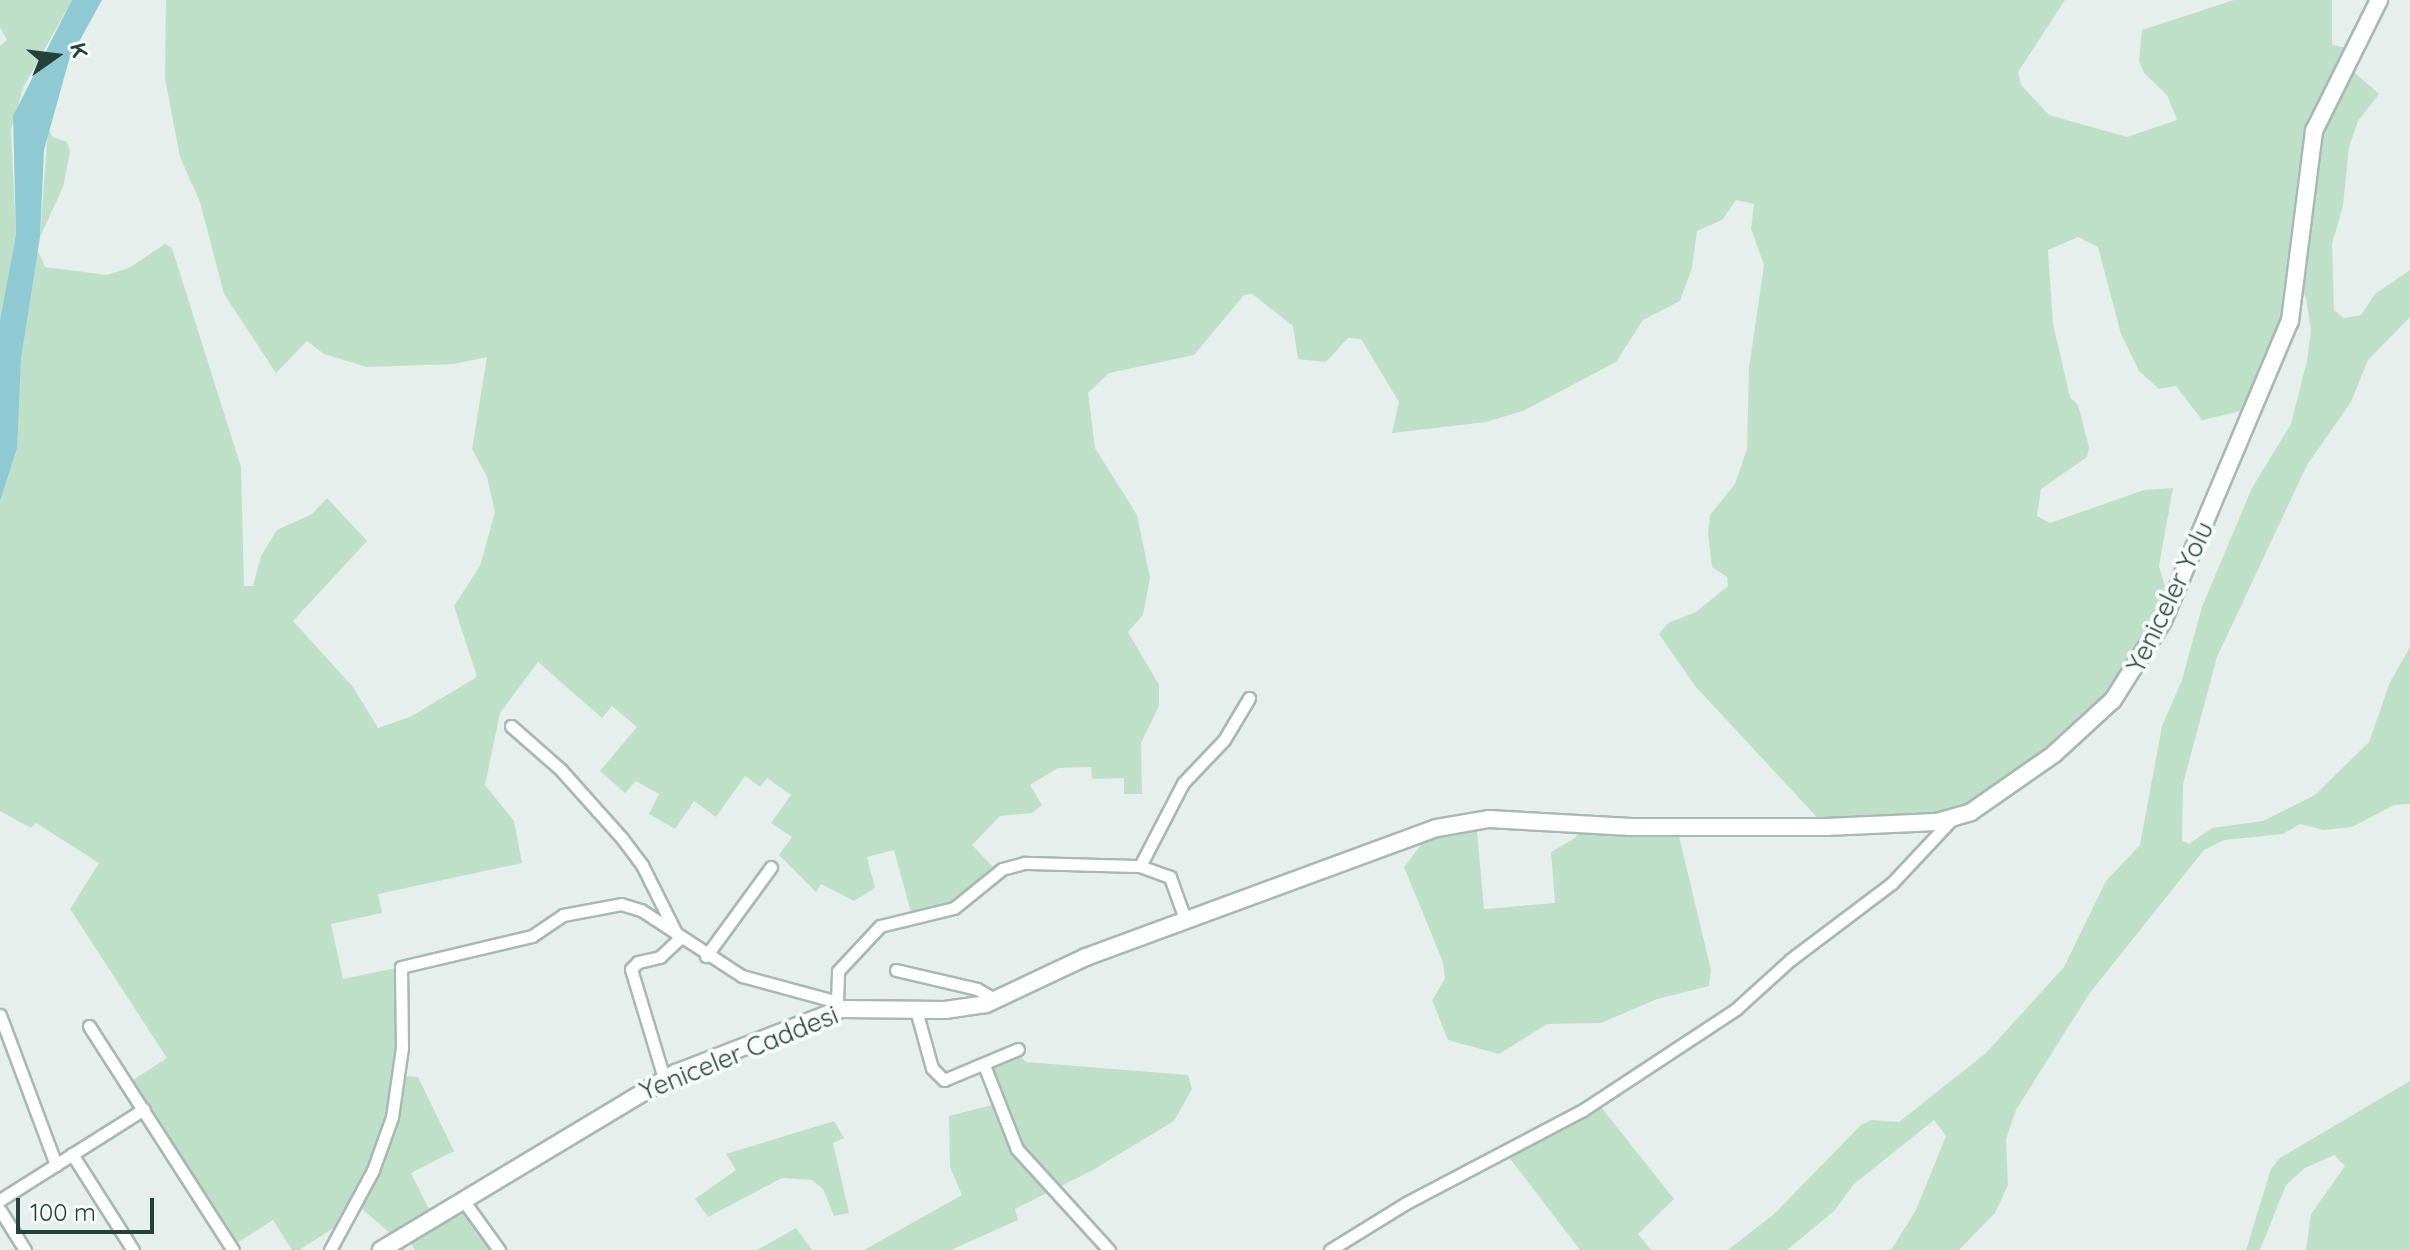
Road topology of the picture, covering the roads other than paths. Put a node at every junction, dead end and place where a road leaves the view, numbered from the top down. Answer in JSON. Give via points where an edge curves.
{"nodes":[{"id":1,"x":2379,"y":0,"type":"edge"},
{"id":2,"x":1249,"y":698,"type":"dead end"},
{"id":3,"x":511,"y":726,"type":"dead end"},
{"id":4,"x":1952,"y":819,"type":"junction"},
{"id":5,"x":1352,"y":859,"type":"joint"},
{"id":6,"x":1140,"y":866,"type":"junction"},
{"id":7,"x":771,"y":867,"type":"dead end"},
{"id":8,"x":1185,"y":919,"type":"junction"},
{"id":9,"x":679,"y":939,"type":"junction"},
{"id":10,"x":706,"y":956,"type":"junction"},
{"id":11,"x":896,"y":970,"type":"dead end"},
{"id":12,"x":996,"y":1000,"type":"junction"},
{"id":13,"x":839,"y":1006,"type":"junction"},
{"id":14,"x":916,"y":1010,"type":"junction"},
{"id":15,"x":0,"y":1015,"type":"edge"},
{"id":16,"x":89,"y":1026,"type":"dead end"},
{"id":17,"x":1018,"y":1049,"type":"dead end"},
{"id":18,"x":984,"y":1065,"type":"junction"},
{"id":19,"x":664,"y":1078,"type":"junction"},
{"id":20,"x":144,"y":1109,"type":"junction"},
{"id":21,"x":72,"y":1154,"type":"junction"},
{"id":22,"x":56,"y":1165,"type":"junction"},
{"id":23,"x":0,"y":1200,"type":"edge"},
{"id":24,"x":463,"y":1200,"type":"junction"},
{"id":25,"x":0,"y":1210,"type":"edge"},
{"id":26,"x":25,"y":1250,"type":"edge"},
{"id":27,"x":133,"y":1250,"type":"edge"},
{"id":28,"x":233,"y":1250,"type":"edge"},
{"id":29,"x":330,"y":1250,"type":"edge"},
{"id":30,"x":381,"y":1250,"type":"edge"},
{"id":31,"x":499,"y":1250,"type":"edge"},
{"id":32,"x":1109,"y":1250,"type":"edge"},
{"id":33,"x":1330,"y":1250,"type":"edge"}],
"edges":[{"from":1,"to":4,"type":"street","name":"Yeniceler Yolu","via":[[2314,131],[2290,321],[2163,621],[2129,680],[2088,725],[2010,787]]},
{"from":2,"to":6,"type":"street","via":[[1224,740],[1175,796]]},
{"from":3,"to":9,"type":"street","via":[[561,770],[621,837],[642,865]]},
{"from":4,"to":5,"type":"street","name":"Yeniceler Yolu","via":[[1709,829],[1489,819],[1437,828]]},
{"from":4,"to":33,"type":"street","via":[[1892,883],[1727,1015],[1597,1102]]},
{"from":5,"to":8,"type":"street","name":"Yeniceler Caddesi"},
{"from":6,"to":8,"type":"street","via":[[1170,877]]},
{"from":6,"to":13,"type":"street","via":[[1025,863],[1002,869],[954,908],[880,926],[838,971]]},
{"from":7,"to":10,"type":"street"},
{"from":8,"to":12,"type":"street","name":"Yeniceler Caddesi","via":[[1086,957]]},
{"from":9,"to":10,"type":"street"},
{"from":9,"to":19,"type":"street","via":[[660,957],[631,969]]},
{"from":9,"to":29,"type":"street","via":[[641,910],[608,906],[563,915],[532,936],[401,967],[402,1048],[392,1117],[373,1170]]},
{"from":10,"to":13,"type":"street","via":[[760,983]]},
{"from":11,"to":12,"type":"street","via":[[977,989]]},
{"from":12,"to":14,"type":"street","name":"Yeniceler Caddesi","via":[[959,1010]]},
{"from":13,"to":14,"type":"street","name":"Yeniceler Caddesi"},
{"from":13,"to":19,"type":"street","name":"Yeniceler Caddesi"},
{"from":14,"to":18,"type":"street","via":[[940,1078],[958,1078]]},
{"from":15,"to":22,"type":"street"},
{"from":16,"to":20,"type":"street"},
{"from":17,"to":18,"type":"street"},
{"from":18,"to":32,"type":"street","via":[[1017,1149]]},
{"from":19,"to":24,"type":"street","name":"Yeniceler Caddesi"},
{"from":20,"to":21,"type":"street"},
{"from":20,"to":28,"type":"street"},
{"from":21,"to":22,"type":"street"},
{"from":21,"to":27,"type":"street"},
{"from":22,"to":23,"type":"street"},
{"from":24,"to":30,"type":"street","name":"Yeniceler Caddesi"},
{"from":24,"to":31,"type":"street"},
{"from":25,"to":26,"type":"street"}]}
